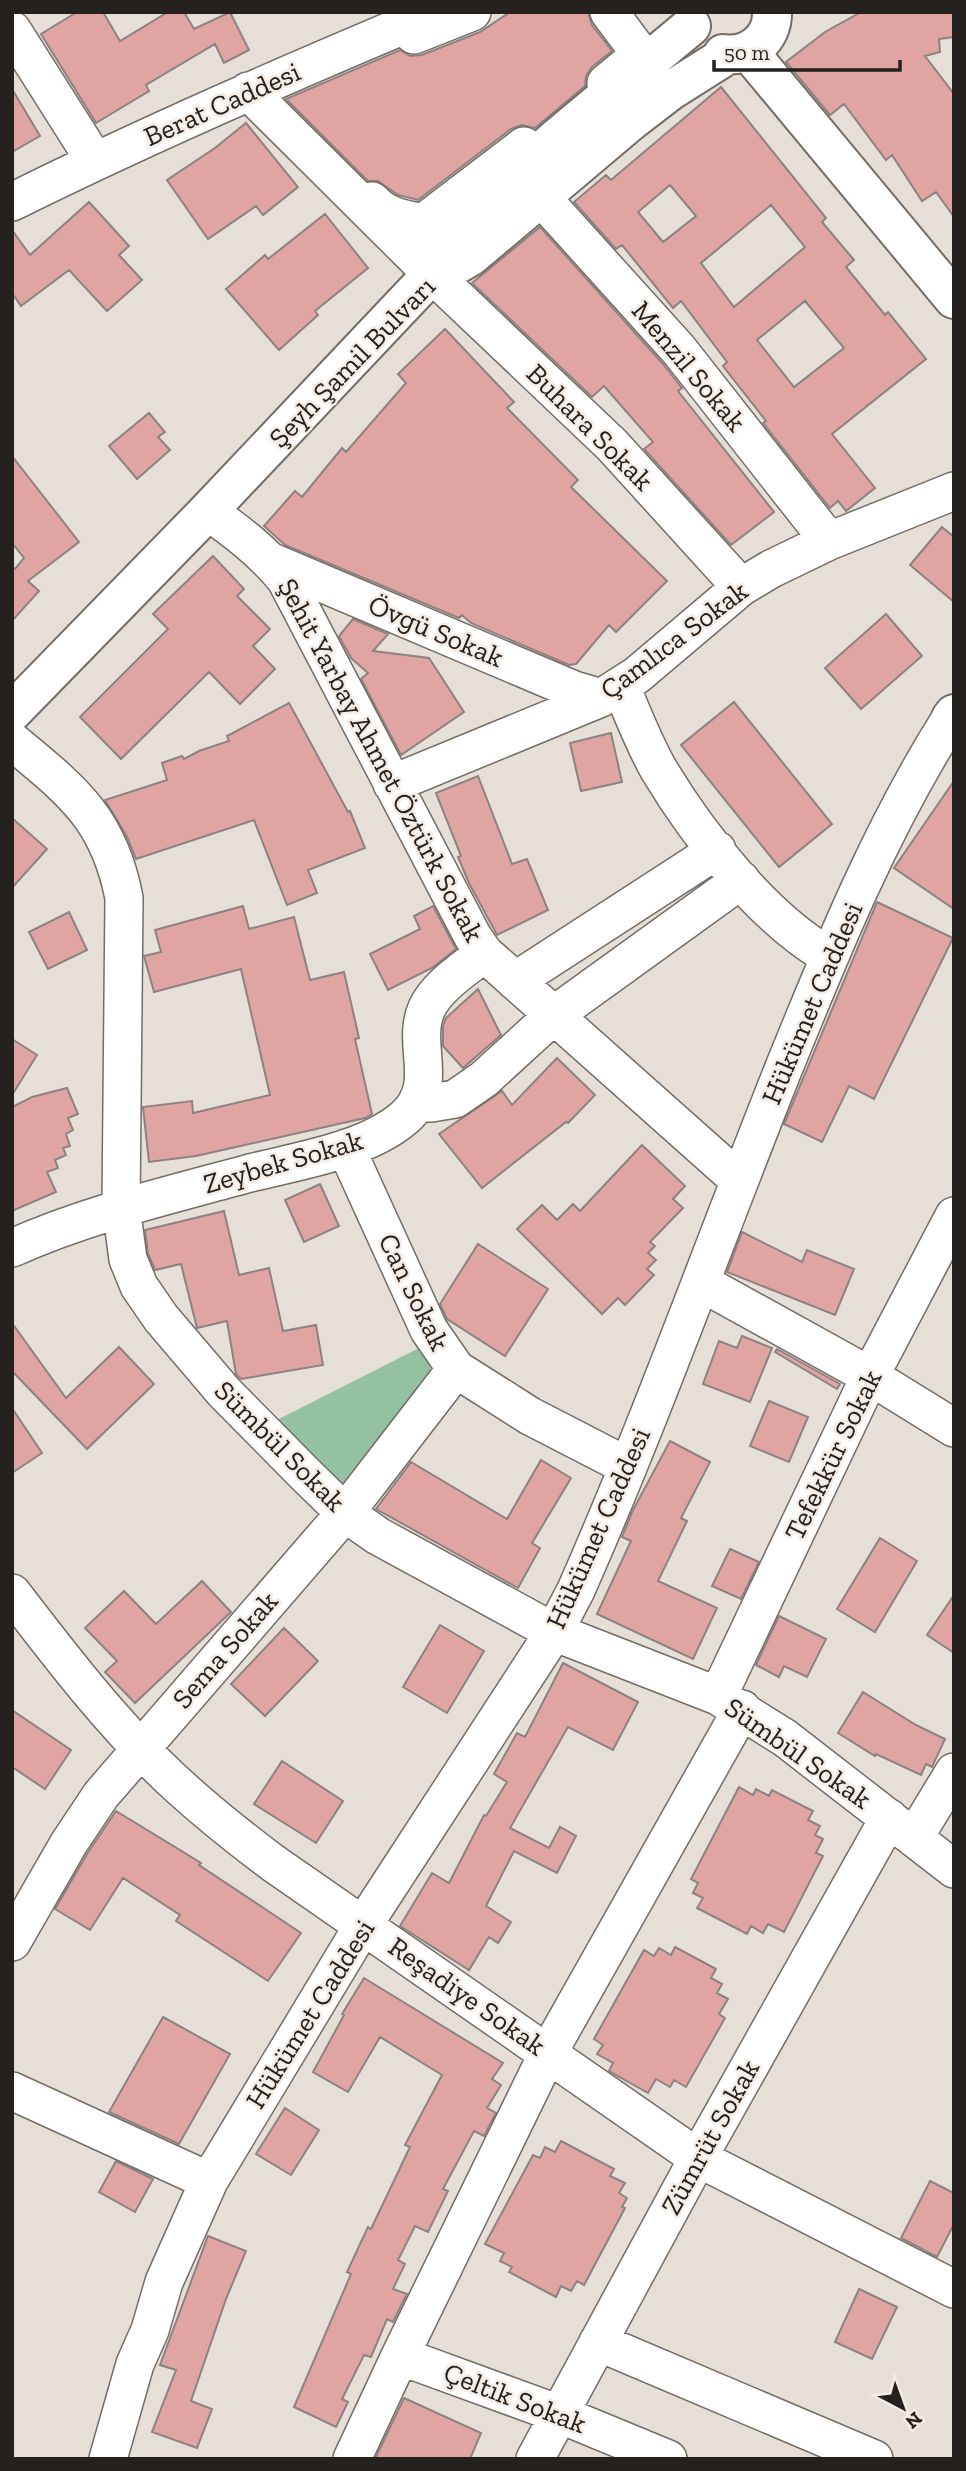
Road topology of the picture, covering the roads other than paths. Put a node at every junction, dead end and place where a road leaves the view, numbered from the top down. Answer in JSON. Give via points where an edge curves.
{"nodes":[{"id":1,"x":435,"y":12,"type":"edge"},
{"id":2,"x":472,"y":12,"type":"edge"},
{"id":3,"x":609,"y":12,"type":"edge"},
{"id":4,"x":688,"y":17,"type":"edge"},
{"id":5,"x":12,"y":30,"type":"edge"},
{"id":6,"x":763,"y":32,"type":"edge"},
{"id":7,"x":248,"y":91,"type":"junction"},
{"id":8,"x":95,"y":161,"type":"junction"},
{"id":9,"x":541,"y":197,"type":"junction"},
{"id":10,"x":12,"y":202,"type":"edge"},
{"id":11,"x":412,"y":232,"type":"junction"},
{"id":12,"x":432,"y":274,"type":"junction"},
{"id":13,"x":954,"y":299,"type":"edge"},
{"id":14,"x":954,"y":491,"type":"edge"},
{"id":15,"x":208,"y":511,"type":"junction"},
{"id":16,"x":829,"y":541,"type":"junction"},
{"id":17,"x":272,"y":562,"type":"junction"},
{"id":18,"x":741,"y":587,"type":"junction"},
{"id":19,"x":611,"y":692,"type":"junction"},
{"id":20,"x":12,"y":712,"type":"edge"},
{"id":21,"x":953,"y":717,"type":"edge"},
{"id":22,"x":12,"y":741,"type":"edge"},
{"id":23,"x":392,"y":784,"type":"junction"},
{"id":24,"x":716,"y":850,"type":"junction"},
{"id":25,"x":741,"y":880,"type":"junction"},
{"id":26,"x":484,"y":953,"type":"junction"},
{"id":27,"x":829,"y":956,"type":"junction"},
{"id":28,"x":515,"y":981,"type":"junction"},
{"id":29,"x":554,"y":1016,"type":"junction"},
{"id":30,"x":417,"y":1102,"type":"junction"},
{"id":31,"x":346,"y":1148,"type":"junction"},
{"id":32,"x":739,"y":1180,"type":"junction"},
{"id":33,"x":121,"y":1208,"type":"junction"},
{"id":34,"x":954,"y":1216,"type":"edge"},
{"id":35,"x":12,"y":1248,"type":"edge"},
{"id":36,"x":702,"y":1283,"type":"junction"},
{"id":37,"x":456,"y":1369,"type":"junction"},
{"id":38,"x":870,"y":1376,"type":"junction"},
{"id":39,"x":954,"y":1429,"type":"edge"},
{"id":40,"x":627,"y":1466,"type":"junction"},
{"id":41,"x":345,"y":1513,"type":"junction"},
{"id":42,"x":16,"y":1608,"type":"edge"},
{"id":43,"x":554,"y":1632,"type":"junction"},
{"id":44,"x":730,"y":1703,"type":"junction"},
{"id":45,"x":140,"y":1748,"type":"junction"},
{"id":46,"x":954,"y":1772,"type":"edge"},
{"id":47,"x":902,"y":1828,"type":"junction"},
{"id":48,"x":954,"y":1870,"type":"edge"},
{"id":49,"x":365,"y":1924,"type":"junction"},
{"id":50,"x":12,"y":1942,"type":"edge"},
{"id":51,"x":548,"y":2053,"type":"junction"},
{"id":52,"x":12,"y":2091,"type":"edge"},
{"id":53,"x":698,"y":2158,"type":"junction"},
{"id":54,"x":209,"y":2181,"type":"junction"},
{"id":55,"x":954,"y":2289,"type":"edge"},
{"id":56,"x":598,"y":2342,"type":"junction"},
{"id":57,"x":400,"y":2356,"type":"junction"},
{"id":58,"x":559,"y":2414,"type":"junction"},
{"id":59,"x":655,"y":2456,"type":"edge"},
{"id":60,"x":108,"y":2459,"type":"edge"},
{"id":61,"x":352,"y":2459,"type":"edge"},
{"id":62,"x":535,"y":2459,"type":"edge"},
{"id":63,"x":874,"y":2459,"type":"edge"}],
"edges":[{"from":1,"to":7,"type":"street","name":"Berat Caddesi"},
{"from":2,"to":11,"type":"street","via":[[290,84],[282,94],[282,105],[381,211],[398,218]]},
{"from":3,"to":11,"type":"street","via":[[638,51],[634,60]]},
{"from":4,"to":6,"type":"main road","via":[[704,46]]},
{"from":4,"to":12,"type":"main road","via":[[459,225],[440,249]]},
{"from":5,"to":8,"type":"street"},
{"from":6,"to":9,"type":"main road","name":"Şeyh Şamil Bulvarı","via":[[670,91]]},
{"from":6,"to":13,"type":"main road"},
{"from":7,"to":8,"type":"street","name":"Berat Caddesi"},
{"from":7,"to":11,"type":"street","name":"Buhara Sokak"},
{"from":8,"to":10,"type":"street","name":"Berat Caddesi"},
{"from":9,"to":12,"type":"main road","name":"Şeyh Şamil Bulvarı","via":[[471,256]]},
{"from":9,"to":16,"type":"street","name":"Menzil Sokak","via":[[678,350]]},
{"from":11,"to":12,"type":"street","name":"Buhara Sokak"},
{"from":12,"to":15,"type":"main road","name":"Şeyh Şamil Bulvarı"},
{"from":12,"to":18,"type":"street","name":"Buhara Sokak","via":[[612,445]]},
{"from":14,"to":16,"type":"street","name":"Çamlıca Sokak"},
{"from":15,"to":17,"type":"street","name":"Şehit Yarbay Ahmet Öztürk Sokak"},
{"from":15,"to":20,"type":"main road","name":"Şeyh Şamil Bulvarı"},
{"from":16,"to":18,"type":"street","name":"Çamlıca Sokak"},
{"from":17,"to":19,"type":"street","name":"Övgü Sokak","via":[[574,690]]},
{"from":17,"to":23,"type":"street","name":"Şehit Yarbay Ahmet Öztürk Sokak","via":[[295,594]]},
{"from":18,"to":19,"type":"street","name":"Çamlıca Sokak"},
{"from":19,"to":23,"type":"street","name":"Çamlıca Sokak"},
{"from":19,"to":24,"type":"street","via":[[695,825]]},
{"from":21,"to":27,"type":"street","name":"Hükümet Caddesi","via":[[891,819]]},
{"from":22,"to":33,"type":"street","name":"Sümbül Sokak","via":[[88,810],[119,873],[124,898]]},
{"from":23,"to":26,"type":"street","name":"Şehit Yarbay Ahmet Öztürk Sokak"},
{"from":24,"to":25,"type":"street"},
{"from":24,"to":28,"type":"street"},
{"from":25,"to":27,"type":"street","via":[[803,941]]},
{"from":25,"to":29,"type":"street"},
{"from":26,"to":28,"type":"street","name":"Şehit Yarbay Ahmet Öztürk Sokak"},
{"from":26,"to":30,"type":"street","via":[[437,993],[428,1007],[423,1021],[423,1089]]},
{"from":27,"to":32,"type":"street","name":"Hükümet Caddesi"},
{"from":28,"to":29,"type":"street","name":"Şehit Yarbay Ahmet Öztürk Sokak"},
{"from":29,"to":30,"type":"street","via":[[455,1099]]},
{"from":29,"to":32,"type":"street","name":"Şehit Yarbay Ahmet Öztürk Sokak"},
{"from":30,"to":31,"type":"street","name":"Zeybek Sokak","via":[[391,1128]]},
{"from":31,"to":33,"type":"street","name":"Zeybek Sokak"},
{"from":31,"to":37,"type":"street","name":"Can Sokak","via":[[429,1330]]},
{"from":32,"to":36,"type":"street","name":"Hükümet Caddesi"},
{"from":33,"to":35,"type":"street","name":"Zeybek Sokak"},
{"from":33,"to":41,"type":"street","name":"Sümbül Sokak","via":[[128,1259],[139,1286],[161,1318],[224,1392]]},
{"from":34,"to":38,"type":"street","name":"Tefekkür Sokak"},
{"from":36,"to":38,"type":"street"},
{"from":36,"to":40,"type":"street","name":"Hükümet Caddesi"},
{"from":37,"to":40,"type":"street","name":"Can Sokak","via":[[530,1416]]},
{"from":37,"to":41,"type":"street","name":"Sema Sokak"},
{"from":38,"to":39,"type":"street"},
{"from":38,"to":44,"type":"street","name":"Tefekkür Sokak"},
{"from":40,"to":43,"type":"street","name":"Hükümet Caddesi","via":[[598,1541]]},
{"from":41,"to":43,"type":"street","name":"Sümbül Sokak","via":[[397,1549]]},
{"from":41,"to":45,"type":"street","name":"Sema Sokak"},
{"from":42,"to":45,"type":"street","name":"Reşadiye Sokak"},
{"from":43,"to":44,"type":"street","name":"Sümbül Sokak"},
{"from":43,"to":49,"type":"street","name":"Hükümet Caddesi"},
{"from":44,"to":47,"type":"street","name":"Sümbül Sokak","via":[[785,1738]]},
{"from":44,"to":51,"type":"street","name":"Tefekkür Sokak"},
{"from":45,"to":49,"type":"street","name":"Reşadiye Sokak","via":[[234,1833]]},
{"from":45,"to":50,"type":"street","name":"Sema Sokak","via":[[69,1843]]},
{"from":46,"to":47,"type":"street","name":"Zümrüt Sokak"},
{"from":47,"to":48,"type":"street","name":"Sümbül Sokak"},
{"from":47,"to":53,"type":"street","name":"Zümrüt Sokak"},
{"from":49,"to":51,"type":"street","name":"Reşadiye Sokak"},
{"from":49,"to":54,"type":"street","name":"Hükümet Caddesi"},
{"from":51,"to":53,"type":"street","name":"Reşadiye Sokak"},
{"from":51,"to":57,"type":"street","name":"Tefekkür Sokak"},
{"from":52,"to":54,"type":"street"},
{"from":53,"to":55,"type":"street","name":"Reşadiye Sokak"},
{"from":53,"to":56,"type":"street","name":"Zümrüt Sokak"},
{"from":54,"to":60,"type":"street","name":"Hükümet Caddesi","via":[[164,2282]]},
{"from":56,"to":58,"type":"street","name":"Zümrüt Sokak"},
{"from":56,"to":63,"type":"street"},
{"from":57,"to":58,"type":"street","name":"Çeltik Sokak"},
{"from":57,"to":61,"type":"street","name":"Tefekkür Sokak"},
{"from":58,"to":59,"type":"street","name":"Çeltik Sokak"},
{"from":58,"to":62,"type":"street","name":"Zümrüt Sokak"}]}
